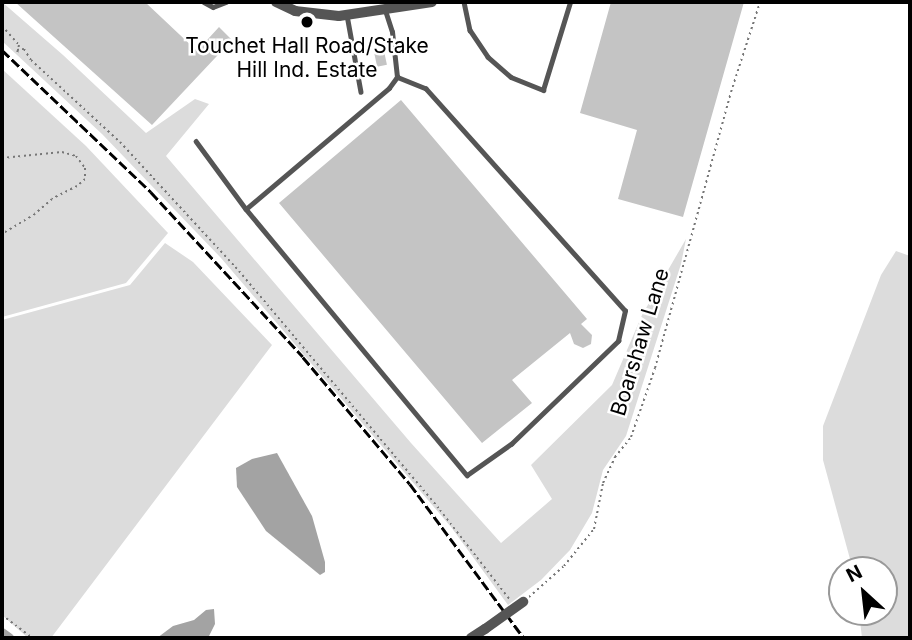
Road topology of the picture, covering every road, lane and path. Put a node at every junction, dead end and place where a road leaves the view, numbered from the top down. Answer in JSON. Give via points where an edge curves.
{"nodes":[{"id":1,"x":204,"y":2,"type":"edge"},
{"id":2,"x":226,"y":2,"type":"edge"},
{"id":3,"x":276,"y":2,"type":"edge"},
{"id":4,"x":432,"y":2,"type":"edge"},
{"id":5,"x":464,"y":2,"type":"edge"},
{"id":6,"x":570,"y":2,"type":"edge"},
{"id":7,"x":760,"y":2,"type":"edge"},
{"id":8,"x":385,"y":11,"type":"junction"},
{"id":9,"x":347,"y":15,"type":"junction"},
{"id":10,"x":2,"y":26,"type":"edge"},
{"id":11,"x":397,"y":77,"type":"junction"},
{"id":12,"x":361,"y":92,"type":"dead end"},
{"id":13,"x":196,"y":141,"type":"dead end"},
{"id":14,"x":2,"y":158,"type":"edge"},
{"id":15,"x":246,"y":209,"type":"junction"},
{"id":16,"x":2,"y":234,"type":"edge"},
{"id":17,"x":519,"y":605,"type":"junction"},
{"id":18,"x":2,"y":615,"type":"edge"},
{"id":19,"x":32,"y":638,"type":"edge"},
{"id":20,"x":471,"y":638,"type":"edge"}],
"edges":[{"from":1,"to":2,"type":"lane","via":[[213,7]]},
{"from":3,"to":9,"type":"street","via":[[295,11]]},
{"from":4,"to":8,"type":"street"},
{"from":5,"to":6,"type":"lane","via":[[470,30],[488,57],[519,82],[543,90]]},
{"from":7,"to":17,"type":"path","name":"Boarshaw Lane","via":[[631,437],[603,483],[594,529],[564,566]]},
{"from":8,"to":9,"type":"street"},
{"from":8,"to":11,"type":"lane"},
{"from":9,"to":12,"type":"lane"},
{"from":10,"to":17,"type":"path","via":[[19,44],[17,52],[23,49],[120,142],[239,271]]},
{"from":11,"to":15,"type":"lane"},
{"from":11,"to":15,"type":"lane","via":[[426,89],[625,311],[618,341],[511,444],[467,475]]},
{"from":13,"to":15,"type":"lane"},
{"from":14,"to":16,"type":"path","via":[[62,152],[76,156],[85,169],[85,179]]},
{"from":17,"to":20,"type":"street","bridge":true},
{"from":18,"to":19,"type":"path"}]}
